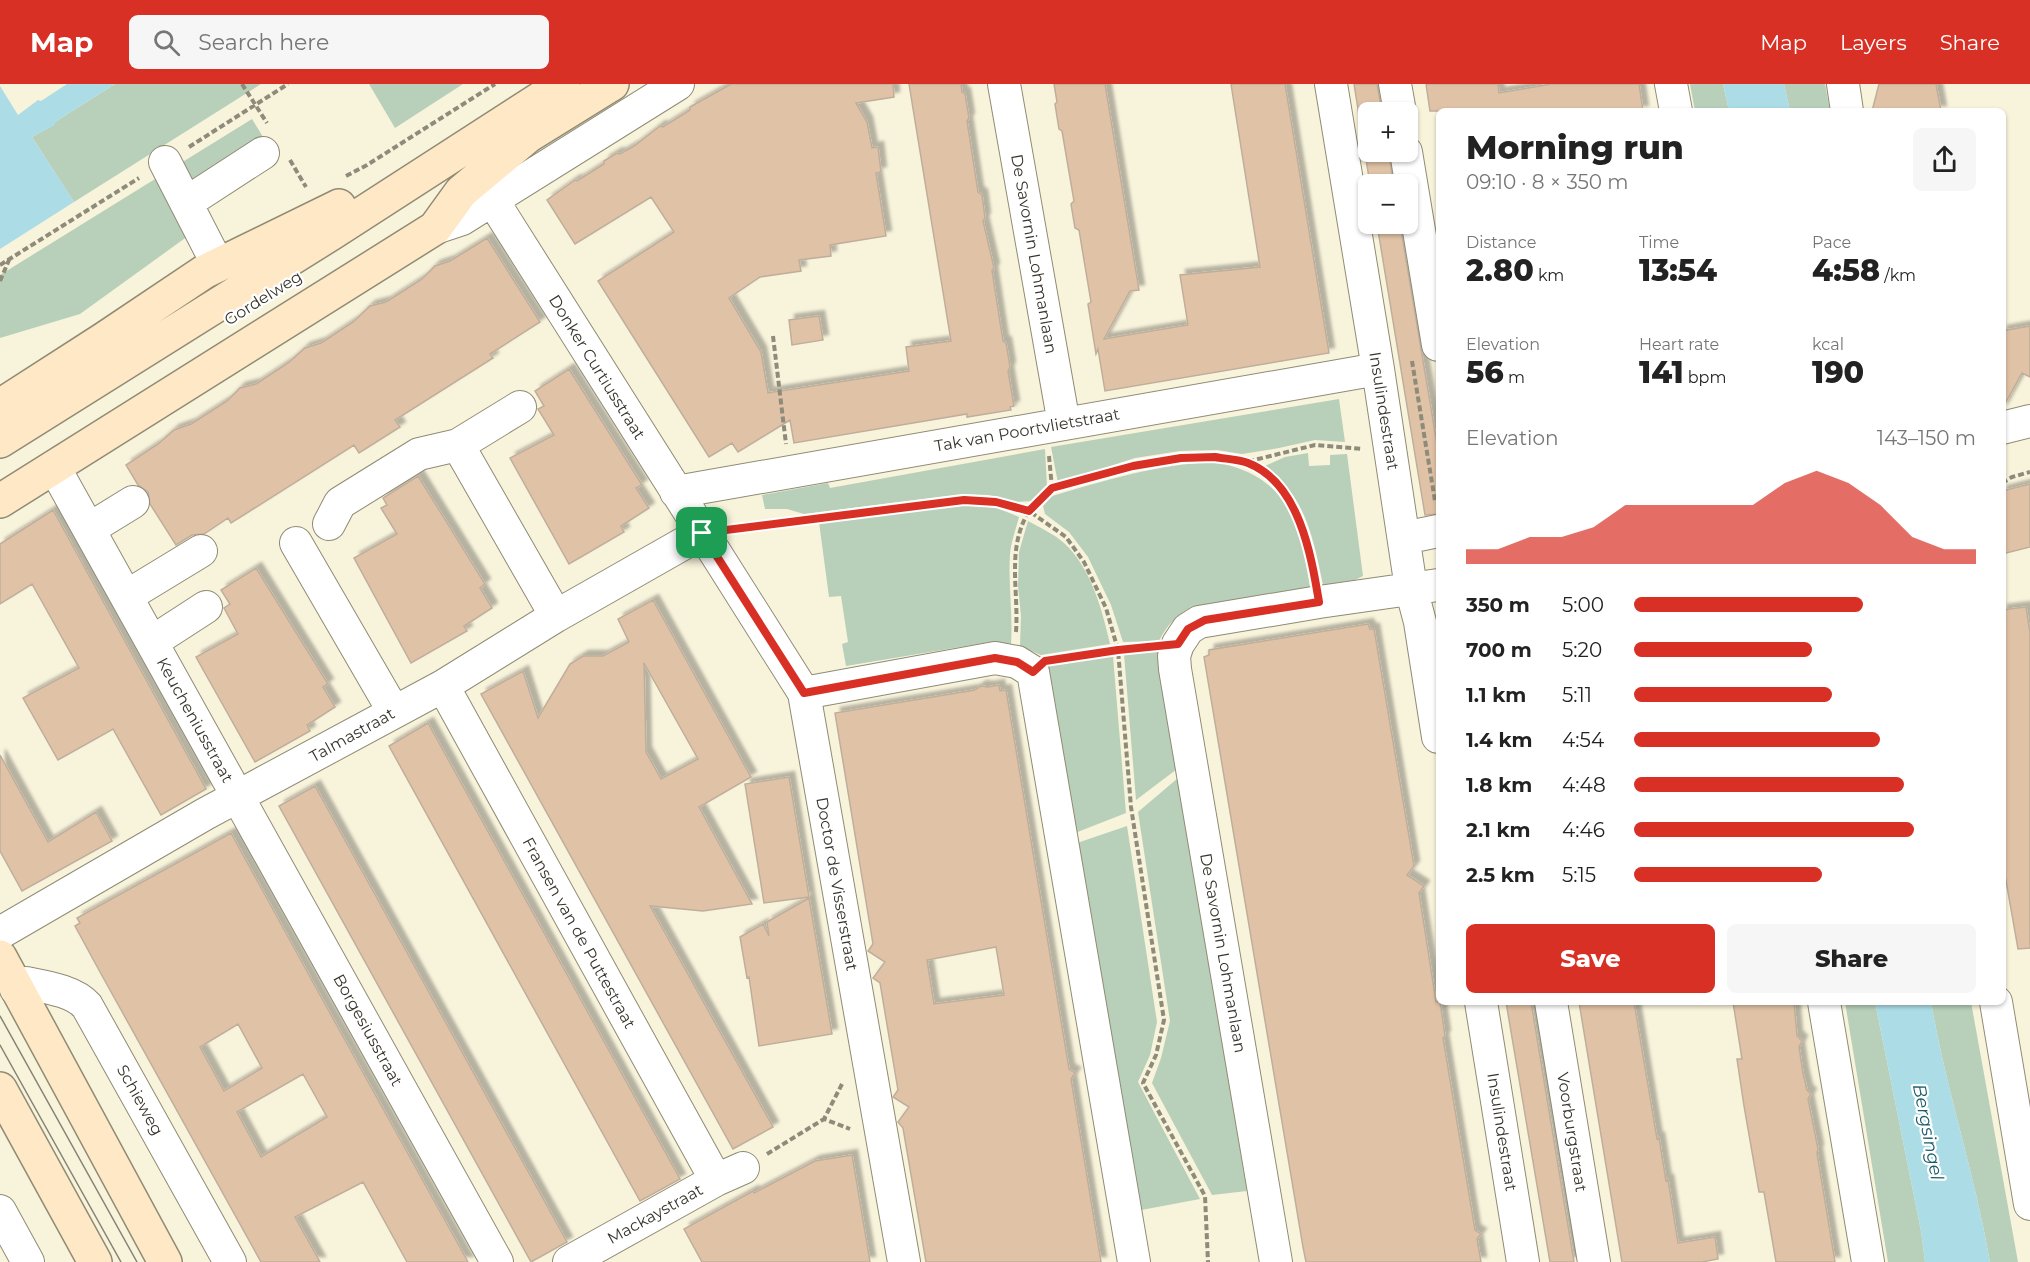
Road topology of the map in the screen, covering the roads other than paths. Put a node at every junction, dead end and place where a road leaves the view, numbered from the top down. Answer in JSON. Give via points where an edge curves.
{"nodes":[{"id":1,"x":563,"y":84,"type":"edge"},
{"id":2,"x":612,"y":84,"type":"edge"},
{"id":3,"x":678,"y":84,"type":"edge"},
{"id":4,"x":1004,"y":84,"type":"edge"},
{"id":5,"x":1331,"y":84,"type":"edge"},
{"id":6,"x":1395,"y":84,"type":"edge"},
{"id":7,"x":1671,"y":84,"type":"edge"},
{"id":8,"x":1843,"y":84,"type":"edge"},
{"id":9,"x":1398,"y":102,"type":"edge"},
{"id":10,"x":1675,"y":108,"type":"edge"},
{"id":11,"x":1847,"y":108,"type":"edge"},
{"id":12,"x":528,"y":136,"type":"junction"},
{"id":13,"x":276,"y":156,"type":"road end"},
{"id":14,"x":165,"y":162,"type":"dead end"},
{"id":15,"x":1407,"y":162,"type":"edge"},
{"id":16,"x":391,"y":194,"type":"junction"},
{"id":17,"x":493,"y":201,"type":"junction"},
{"id":18,"x":186,"y":203,"type":"junction"},
{"id":19,"x":435,"y":228,"type":"junction"},
{"id":20,"x":218,"y":265,"type":"junction"},
{"id":21,"x":1425,"y":348,"type":"edge"},
{"id":22,"x":1378,"y":369,"type":"junction"},
{"id":23,"x":0,"y":406,"type":"edge"},
{"id":24,"x":520,"y":407,"type":"dead end"},
{"id":25,"x":2030,"y":421,"type":"edge"},
{"id":26,"x":1064,"y":424,"type":"junction"},
{"id":27,"x":2006,"y":427,"type":"edge"},
{"id":28,"x":0,"y":441,"type":"edge"},
{"id":29,"x":458,"y":445,"type":"junction"},
{"id":30,"x":0,"y":463,"type":"edge"},
{"id":31,"x":54,"y":467,"type":"junction"},
{"id":32,"x":676,"y":492,"type":"junction"},
{"id":33,"x":0,"y":501,"type":"edge"},
{"id":34,"x":133,"y":502,"type":"dead end"},
{"id":35,"x":1436,"y":523,"type":"edge"},
{"id":36,"x":329,"y":524,"type":"dead end"},
{"id":37,"x":89,"y":529,"type":"junction"},
{"id":38,"x":702,"y":533,"type":"junction"},
{"id":39,"x":1404,"y":538,"type":"junction"},
{"id":40,"x":296,"y":543,"type":"dead end"},
{"id":41,"x":201,"y":551,"type":"dead end"},
{"id":42,"x":1425,"y":587,"type":"edge"},
{"id":43,"x":126,"y":596,"type":"junction"},
{"id":44,"x":206,"y":608,"type":"dead end"},
{"id":45,"x":556,"y":616,"type":"junction"},
{"id":46,"x":152,"y":642,"type":"junction"},
{"id":47,"x":443,"y":686,"type":"junction"},
{"id":48,"x":804,"y":693,"type":"junction"},
{"id":49,"x":394,"y":712,"type":"junction"},
{"id":50,"x":1436,"y":724,"type":"edge"},
{"id":51,"x":238,"y":798,"type":"junction"},
{"id":52,"x":8,"y":928,"type":"edge"},
{"id":53,"x":0,"y":957,"type":"edge"},
{"id":54,"x":16,"y":989,"type":"junction"},
{"id":55,"x":1481,"y":1005,"type":"edge"},
{"id":56,"x":1551,"y":1005,"type":"edge"},
{"id":57,"x":1825,"y":1005,"type":"edge"},
{"id":58,"x":1997,"y":1005,"type":"edge"},
{"id":59,"x":0,"y":1089,"type":"edge"},
{"id":60,"x":729,"y":1174,"type":"joint"},
{"id":61,"x":2030,"y":1203,"type":"edge"},
{"id":62,"x":0,"y":1211,"type":"edge"},
{"id":63,"x":28,"y":1262,"type":"edge"},
{"id":64,"x":95,"y":1262,"type":"edge"},
{"id":65,"x":165,"y":1262,"type":"edge"},
{"id":66,"x":230,"y":1262,"type":"edge"},
{"id":67,"x":497,"y":1262,"type":"edge"},
{"id":68,"x":569,"y":1262,"type":"edge"},
{"id":69,"x":903,"y":1262,"type":"edge"},
{"id":70,"x":1134,"y":1262,"type":"edge"},
{"id":71,"x":1276,"y":1262,"type":"edge"},
{"id":72,"x":1523,"y":1262,"type":"edge"},
{"id":73,"x":1594,"y":1262,"type":"edge"},
{"id":74,"x":1868,"y":1262,"type":"edge"}],
"edges":[{"from":1,"to":16,"type":"main road","name":"Gordelweg"},
{"from":2,"to":12,"type":"main road","name":"Gordelweg"},
{"from":3,"to":17,"type":"street","name":"Gordelweg"},
{"from":4,"to":26,"type":"street","name":"De Savornin Lohmanlaan"},
{"from":5,"to":22,"type":"street","name":"Insulindestraat"},
{"from":6,"to":9,"type":"street"},
{"from":7,"to":10,"type":"street"},
{"from":8,"to":11,"type":"street"},
{"from":12,"to":19,"type":"main road","name":"Gordelweg","via":[[466,187]]},
{"from":12,"to":30,"type":"main road","name":"Gordelweg","via":[[505,143]]},
{"from":13,"to":18,"type":"street"},
{"from":14,"to":18,"type":"street"},
{"from":15,"to":21,"type":"street"},
{"from":16,"to":20,"type":"main road","via":[[367,191]]},
{"from":16,"to":28,"type":"main road","name":"Gordelweg"},
{"from":17,"to":19,"type":"street","name":"Gordelweg","via":[[462,219]]},
{"from":17,"to":32,"type":"street","name":"Donker Curtiusstraat"},
{"from":18,"to":20,"type":"street"},
{"from":19,"to":31,"type":"main road","name":"Gordelweg"},
{"from":20,"to":23,"type":"main road"},
{"from":22,"to":26,"type":"street","name":"Tak van Poortvlietstraat"},
{"from":22,"to":39,"type":"street","name":"Insulindestraat"},
{"from":24,"to":29,"type":"street"},
{"from":25,"to":27,"type":"street"},
{"from":26,"to":32,"type":"street","name":"Tak van Poortvlietstraat"},
{"from":29,"to":36,"type":"street","via":[[419,454],[340,503]]},
{"from":29,"to":45,"type":"street"},
{"from":31,"to":33,"type":"main road","name":"Gordelweg"},
{"from":31,"to":37,"type":"street","name":"Keucheniusstraat"},
{"from":32,"to":38,"type":"street","name":"Donker Curtiusstraat"},
{"from":34,"to":37,"type":"street"},
{"from":35,"to":39,"type":"street"},
{"from":37,"to":43,"type":"street","name":"Keucheniusstraat"},
{"from":38,"to":45,"type":"street","name":"Talmastraat"},
{"from":38,"to":48,"type":"street","name":"Doctor de Visserstraat"},
{"from":39,"to":42,"type":"street","name":"Insulindestraat"},
{"from":40,"to":49,"type":"street"},
{"from":41,"to":43,"type":"street"},
{"from":42,"to":50,"type":"street","name":"Insulindestraat","via":[[1420,622]]},
{"from":42,"to":71,"type":"street","name":"De Savornin Lohmanlaan","via":[[1205,620],[1188,629],[1174,656]]},
{"from":43,"to":46,"type":"street","name":"Keucheniusstraat"},
{"from":44,"to":46,"type":"street","name":"Keucheniusstraat"},
{"from":45,"to":47,"type":"street","name":"Talmastraat"},
{"from":46,"to":51,"type":"street","name":"Keucheniusstraat"},
{"from":47,"to":49,"type":"street","name":"Talmastraat"},
{"from":47,"to":60,"type":"street","name":"Fransen van de Puttestraat"},
{"from":48,"to":69,"type":"street","name":"Doctor de Visserstraat"},
{"from":48,"to":70,"type":"street","via":[[995,658],[1023,667]]},
{"from":49,"to":51,"type":"street","name":"Talmastraat"},
{"from":51,"to":52,"type":"street","name":"Talmastraat"},
{"from":51,"to":67,"type":"street","name":"Borgesiusstraat"},
{"from":53,"to":54,"type":"main road"},
{"from":54,"to":65,"type":"main road"},
{"from":54,"to":66,"type":"street","name":"Schieweg","via":[[26,983],[38,985],[74,996],[87,1006]]},
{"from":55,"to":72,"type":"street","name":"Insulindestraat"},
{"from":56,"to":73,"type":"street","name":"Voorburgstraat"},
{"from":57,"to":74,"type":"street"},
{"from":58,"to":61,"type":"street"},
{"from":59,"to":64,"type":"main road"},
{"from":60,"to":68,"type":"street","name":"Mackaystraat"},
{"from":62,"to":63,"type":"street"}]}
